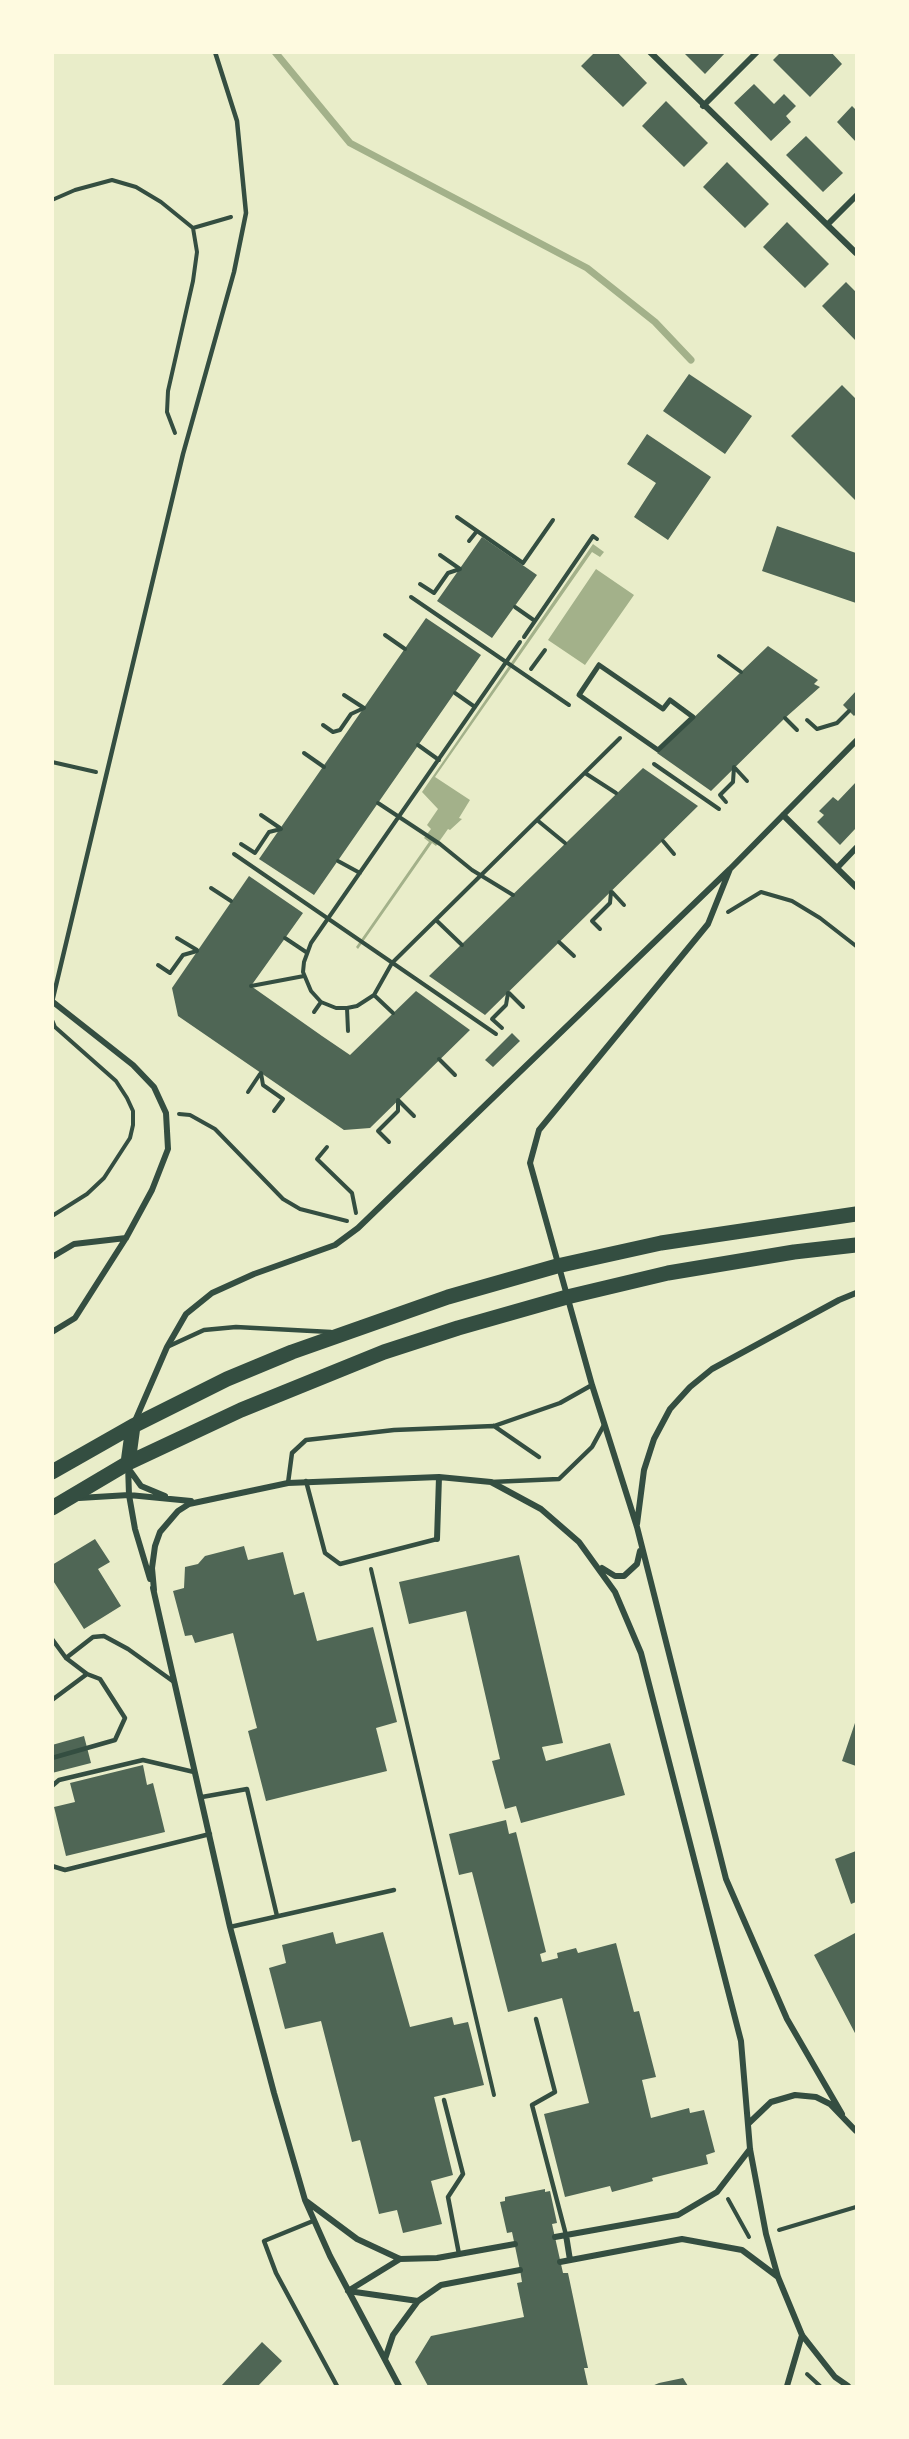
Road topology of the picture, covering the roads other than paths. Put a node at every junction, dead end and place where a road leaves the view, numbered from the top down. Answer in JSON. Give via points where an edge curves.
{"nodes":[{"id":1,"x":214,"y":52,"type":"edge"},
{"id":2,"x":650,"y":52,"type":"edge"},
{"id":3,"x":757,"y":52,"type":"edge"},
{"id":4,"x":703,"y":106,"type":"junction"},
{"id":5,"x":856,"y":196,"type":"edge"},
{"id":6,"x":828,"y":225,"type":"junction"},
{"id":7,"x":856,"y":253,"type":"edge"},
{"id":8,"x":628,"y":729,"type":"joint"},
{"id":9,"x":856,"y":741,"type":"edge"},
{"id":10,"x":783,"y":815,"type":"junction"},
{"id":11,"x":856,"y":848,"type":"edge"},
{"id":12,"x":837,"y":868,"type":"junction"},
{"id":13,"x":730,"y":869,"type":"junction"},
{"id":14,"x":856,"y":888,"type":"edge"},
{"id":15,"x":53,"y":1002,"type":"edge"},
{"id":16,"x":856,"y":1214,"type":"edge"},
{"id":17,"x":126,"y":1238,"type":"junction"},
{"id":18,"x":856,"y":1245,"type":"edge"},
{"id":19,"x":52,"y":1257,"type":"edge"},
{"id":20,"x":557,"y":1266,"type":"junction"},
{"id":21,"x":856,"y":1293,"type":"edge"},
{"id":22,"x":567,"y":1297,"type":"junction"},
{"id":23,"x":52,"y":1332,"type":"edge"},
{"id":24,"x":345,"y":1333,"type":"junction"},
{"id":25,"x":167,"y":1347,"type":"junction"},
{"id":26,"x":592,"y":1385,"type":"junction"},
{"id":27,"x":604,"y":1425,"type":"junction"},
{"id":28,"x":133,"y":1426,"type":"junction"},
{"id":29,"x":494,"y":1426,"type":"junction"},
{"id":30,"x":539,"y":1457,"type":"dead end"},
{"id":31,"x":128,"y":1463,"type":"junction"},
{"id":32,"x":52,"y":1472,"type":"edge"},
{"id":33,"x":439,"y":1477,"type":"junction"},
{"id":34,"x":306,"y":1481,"type":"junction"},
{"id":35,"x":491,"y":1482,"type":"junction"},
{"id":36,"x":288,"y":1483,"type":"junction"},
{"id":37,"x":129,"y":1495,"type":"junction"},
{"id":38,"x":201,"y":1501,"type":"junction"},
{"id":39,"x":58,"y":1504,"type":"edge"},
{"id":40,"x":637,"y":1527,"type":"junction"},
{"id":41,"x":437,"y":1539,"type":"joint"},
{"id":42,"x":641,"y":1547,"type":"junction"},
{"id":43,"x":591,"y":1557,"type":"junction"},
{"id":44,"x":154,"y":1590,"type":"junction"},
{"id":45,"x":52,"y":1639,"type":"edge"},
{"id":46,"x":66,"y":1658,"type":"junction"},
{"id":47,"x":87,"y":1674,"type":"junction"},
{"id":48,"x":176,"y":1683,"type":"junction"},
{"id":49,"x":52,"y":1700,"type":"edge"},
{"id":50,"x":52,"y":1758,"type":"edge"},
{"id":51,"x":194,"y":1772,"type":"junction"},
{"id":52,"x":52,"y":1786,"type":"edge"},
{"id":53,"x":202,"y":1797,"type":"junction"},
{"id":54,"x":210,"y":1834,"type":"junction"},
{"id":55,"x":52,"y":1866,"type":"edge"},
{"id":56,"x":394,"y":1890,"type":"dead end"},
{"id":57,"x":277,"y":1916,"type":"junction"},
{"id":58,"x":230,"y":1927,"type":"junction"},
{"id":59,"x":536,"y":2019,"type":"dead end"},
{"id":60,"x":444,"y":2100,"type":"dead end"},
{"id":61,"x":842,"y":2114,"type":"junction"},
{"id":62,"x":749,"y":2123,"type":"junction"},
{"id":63,"x":856,"y":2131,"type":"edge"},
{"id":64,"x":750,"y":2150,"type":"junction"},
{"id":65,"x":305,"y":2200,"type":"junction"},
{"id":66,"x":314,"y":2221,"type":"junction"},
{"id":67,"x":566,"y":2235,"type":"junction"},
{"id":68,"x":555,"y":2237,"type":"dead end"},
{"id":69,"x":514,"y":2244,"type":"dead end"},
{"id":70,"x":459,"y":2254,"type":"junction"},
{"id":71,"x":400,"y":2259,"type":"junction"},
{"id":72,"x":570,"y":2260,"type":"junction"},
{"id":73,"x":560,"y":2262,"type":"dead end"},
{"id":74,"x":520,"y":2270,"type":"dead end"},
{"id":75,"x":778,"y":2277,"type":"junction"},
{"id":76,"x":348,"y":2291,"type":"junction"},
{"id":77,"x":418,"y":2301,"type":"junction"},
{"id":78,"x":802,"y":2335,"type":"junction"},
{"id":79,"x":385,"y":2359,"type":"junction"},
{"id":80,"x":336,"y":2386,"type":"edge"},
{"id":81,"x":399,"y":2386,"type":"edge"},
{"id":82,"x":787,"y":2386,"type":"edge"},
{"id":83,"x":848,"y":2386,"type":"edge"}],
"edges":[{"from":1,"to":15,"type":"lane","via":[[237,121],[246,213],[234,272],[183,454]]},
{"from":2,"to":4,"type":"street"},
{"from":3,"to":4,"type":"street"},
{"from":4,"to":6,"type":"street"},
{"from":5,"to":6,"type":"street"},
{"from":6,"to":7,"type":"street"},
{"from":8,"to":8,"type":"street","via":[[579,694],[599,665],[663,709],[670,700],[693,717],[658,750]]},
{"from":9,"to":10,"type":"street"},
{"from":10,"to":12,"type":"street"},
{"from":10,"to":13,"type":"street"},
{"from":11,"to":12,"type":"street"},
{"from":12,"to":14,"type":"street"},
{"from":13,"to":20,"type":"street","via":[[708,924],[539,1130],[530,1163]]},
{"from":13,"to":25,"type":"street","via":[[358,1228],[335,1245],[212,1293],[186,1314]]},
{"from":15,"to":17,"type":"street","via":[[133,1065],[154,1087],[166,1113],[168,1149],[152,1190]]},
{"from":16,"to":20,"type":"main road","via":[[661,1243]]},
{"from":17,"to":19,"type":"street","via":[[74,1244]]},
{"from":17,"to":23,"type":"street","via":[[75,1318]]},
{"from":18,"to":22,"type":"main road","via":[[668,1273]]},
{"from":20,"to":22,"type":"street"},
{"from":20,"to":24,"type":"main road","via":[[448,1297]]},
{"from":21,"to":40,"type":"street","via":[[712,1369],[690,1387],[670,1409],[654,1439],[644,1470]]},
{"from":22,"to":26,"type":"street"},
{"from":22,"to":31,"type":"main road","via":[[384,1352],[241,1410]]},
{"from":24,"to":25,"type":"lane","via":[[236,1327],[204,1330]]},
{"from":24,"to":28,"type":"main road","via":[[227,1380]]},
{"from":25,"to":28,"type":"street"},
{"from":26,"to":27,"type":"street"},
{"from":26,"to":29,"type":"lane","via":[[560,1403]]},
{"from":27,"to":35,"type":"lane","via":[[592,1447],[559,1479]]},
{"from":27,"to":40,"type":"street"},
{"from":28,"to":31,"type":"main road"},
{"from":28,"to":32,"type":"main road"},
{"from":29,"to":30,"type":"lane"},
{"from":29,"to":36,"type":"lane","via":[[394,1430],[306,1440],[292,1453]]},
{"from":31,"to":37,"type":"street"},
{"from":31,"to":38,"type":"street","via":[[136,1481],[146,1490]]},
{"from":31,"to":39,"type":"main road"},
{"from":33,"to":34,"type":"street"},
{"from":33,"to":35,"type":"street"},
{"from":33,"to":41,"type":"street"},
{"from":34,"to":36,"type":"street"},
{"from":34,"to":41,"type":"lane","via":[[325,1553],[340,1564]]},
{"from":35,"to":43,"type":"street","via":[[541,1509]]},
{"from":36,"to":38,"type":"street"},
{"from":37,"to":38,"type":"street"},
{"from":37,"to":39,"type":"street","via":[[90,1496]]},
{"from":37,"to":44,"type":"street"},
{"from":38,"to":44,"type":"street","via":[[178,1511],[160,1532],[152,1568]]},
{"from":40,"to":42,"type":"street"},
{"from":42,"to":43,"type":"street","via":[[637,1564],[624,1576],[604,1570]]},
{"from":42,"to":61,"type":"street","via":[[726,1879],[788,2019]]},
{"from":43,"to":62,"type":"street","via":[[615,1592],[641,1653],[741,2041]]},
{"from":44,"to":48,"type":"street"},
{"from":45,"to":46,"type":"lane"},
{"from":46,"to":47,"type":"lane"},
{"from":46,"to":48,"type":"lane","via":[[93,1637],[104,1636]]},
{"from":47,"to":49,"type":"lane"},
{"from":47,"to":50,"type":"lane","via":[[100,1679],[125,1718],[115,1740]]},
{"from":48,"to":51,"type":"street"},
{"from":51,"to":52,"type":"lane","via":[[143,1760],[59,1780]]},
{"from":51,"to":53,"type":"street"},
{"from":53,"to":54,"type":"street"},
{"from":53,"to":57,"type":"lane","via":[[247,1789]]},
{"from":54,"to":55,"type":"lane","via":[[65,1870]]},
{"from":54,"to":58,"type":"street"},
{"from":56,"to":57,"type":"lane"},
{"from":57,"to":58,"type":"lane"},
{"from":58,"to":65,"type":"street"},
{"from":59,"to":67,"type":"lane","via":[[555,2092],[532,2105]]},
{"from":60,"to":70,"type":"lane","via":[[463,2174],[448,2197]]},
{"from":61,"to":62,"type":"street","via":[[816,2097],[795,2095],[771,2102]]},
{"from":61,"to":63,"type":"street"},
{"from":62,"to":64,"type":"street"},
{"from":64,"to":67,"type":"street","via":[[717,2192],[678,2215]]},
{"from":64,"to":75,"type":"street"},
{"from":65,"to":66,"type":"street"},
{"from":65,"to":71,"type":"street","via":[[357,2239]]},
{"from":66,"to":76,"type":"street"},
{"from":66,"to":80,"type":"lane","via":[[264,2241],[276,2273]]},
{"from":67,"to":68,"type":"street"},
{"from":67,"to":72,"type":"street"},
{"from":69,"to":70,"type":"street"},
{"from":70,"to":71,"type":"street"},
{"from":71,"to":76,"type":"street"},
{"from":72,"to":73,"type":"street"},
{"from":72,"to":75,"type":"street","via":[[682,2238],[742,2250]]},
{"from":74,"to":77,"type":"street","via":[[441,2285]]},
{"from":75,"to":78,"type":"street"},
{"from":76,"to":77,"type":"street"},
{"from":76,"to":79,"type":"street"},
{"from":77,"to":79,"type":"street","via":[[393,2335]]},
{"from":78,"to":82,"type":"street"},
{"from":78,"to":83,"type":"street","via":[[835,2377]]},
{"from":79,"to":81,"type":"street"}]}
